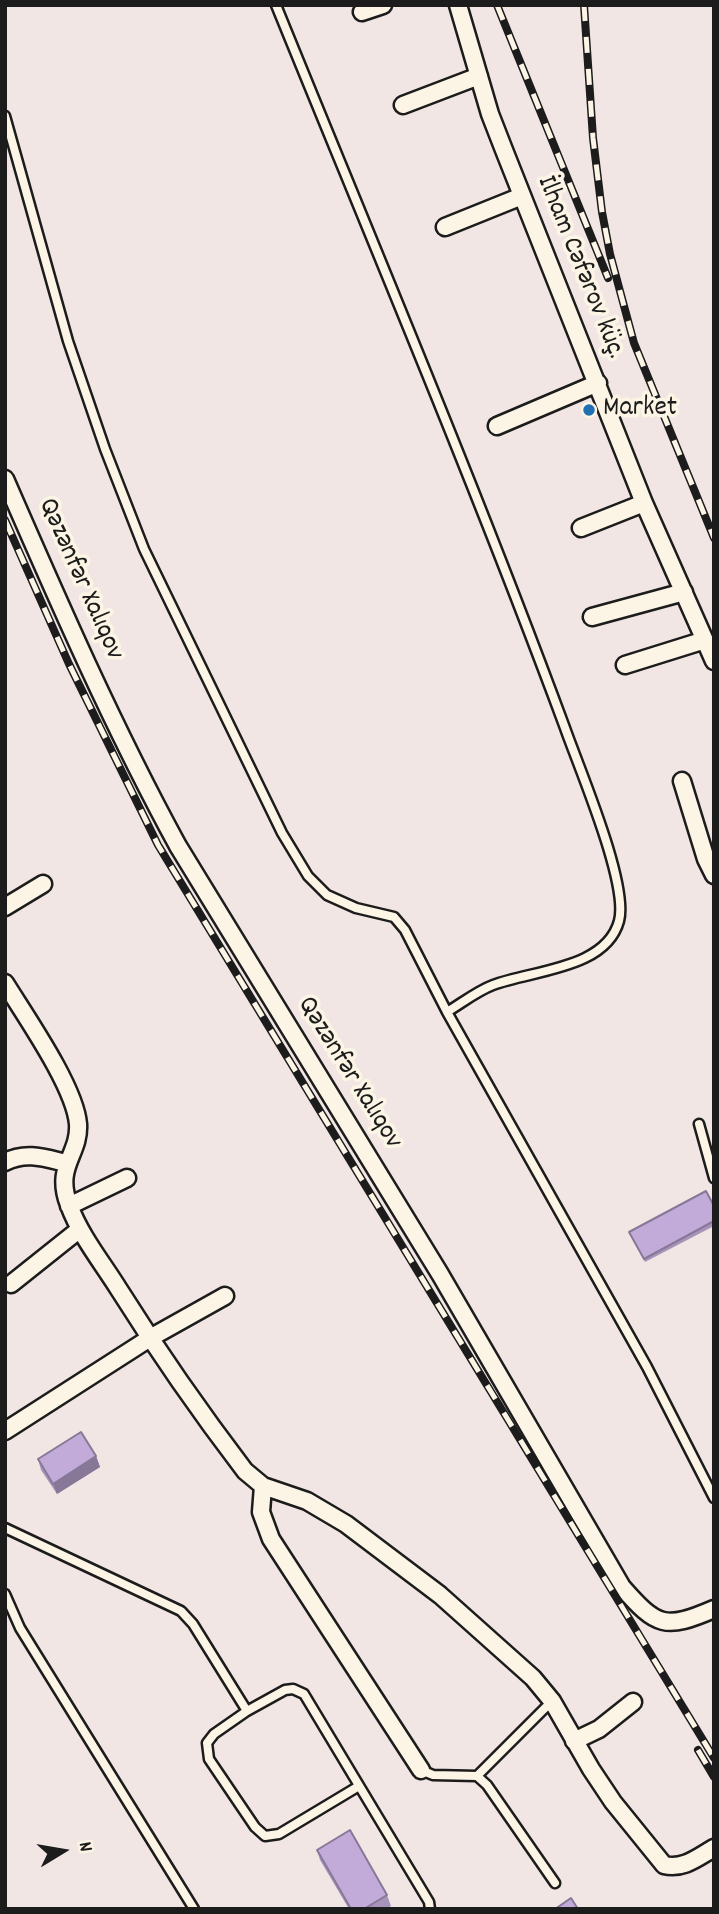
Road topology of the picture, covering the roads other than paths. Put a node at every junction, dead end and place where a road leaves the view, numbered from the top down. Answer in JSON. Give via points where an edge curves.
{"nodes":[{"id":1,"x":276,"y":5,"type":"edge"},
{"id":2,"x":383,"y":5,"type":"edge"},
{"id":3,"x":458,"y":5,"type":"edge"},
{"id":4,"x":362,"y":12,"type":"dead end"},
{"id":5,"x":479,"y":76,"type":"junction"},
{"id":6,"x":403,"y":105,"type":"dead end"},
{"id":7,"x":5,"y":116,"type":"edge"},
{"id":8,"x":522,"y":196,"type":"junction"},
{"id":9,"x":445,"y":227,"type":"dead end"},
{"id":10,"x":598,"y":383,"type":"junction"},
{"id":11,"x":497,"y":426,"type":"dead end"},
{"id":12,"x":5,"y":479,"type":"edge"},
{"id":13,"x":644,"y":503,"type":"junction"},
{"id":14,"x":581,"y":528,"type":"dead end"},
{"id":15,"x":684,"y":592,"type":"junction"},
{"id":16,"x":592,"y":617,"type":"dead end"},
{"id":17,"x":705,"y":640,"type":"junction"},
{"id":18,"x":714,"y":661,"type":"edge"},
{"id":19,"x":625,"y":665,"type":"dead end"},
{"id":20,"x":682,"y":781,"type":"dead end"},
{"id":21,"x":714,"y":875,"type":"edge"},
{"id":22,"x":43,"y":884,"type":"dead end"},
{"id":23,"x":5,"y":907,"type":"edge"},
{"id":24,"x":5,"y":983,"type":"edge"},
{"id":25,"x":447,"y":1012,"type":"junction"},
{"id":26,"x":699,"y":1124,"type":"dead end"},
{"id":27,"x":5,"y":1162,"type":"edge"},
{"id":28,"x":66,"y":1163,"type":"junction"},
{"id":29,"x":127,"y":1178,"type":"dead end"},
{"id":30,"x":714,"y":1178,"type":"edge"},
{"id":31,"x":69,"y":1206,"type":"junction"},
{"id":32,"x":80,"y":1229,"type":"junction"},
{"id":33,"x":11,"y":1283,"type":"dead end"},
{"id":34,"x":225,"y":1296,"type":"dead end"},
{"id":35,"x":150,"y":1338,"type":"junction"},
{"id":36,"x":5,"y":1431,"type":"edge"},
{"id":37,"x":263,"y":1486,"type":"junction"},
{"id":38,"x":714,"y":1497,"type":"edge"},
{"id":39,"x":5,"y":1528,"type":"edge"},
{"id":40,"x":5,"y":1594,"type":"edge"},
{"id":41,"x":714,"y":1609,"type":"edge"},
{"id":42,"x":552,"y":1701,"type":"junction"},
{"id":43,"x":633,"y":1702,"type":"dead end"},
{"id":44,"x":247,"y":1711,"type":"junction"},
{"id":45,"x":574,"y":1741,"type":"junction"},
{"id":46,"x":421,"y":1770,"type":"joint"},
{"id":47,"x":477,"y":1776,"type":"junction"},
{"id":48,"x":359,"y":1786,"type":"junction"},
{"id":49,"x":714,"y":1848,"type":"edge"},
{"id":50,"x":555,"y":1883,"type":"dead end"},
{"id":51,"x":194,"y":1909,"type":"edge"},
{"id":52,"x":430,"y":1909,"type":"edge"}],
"edges":[{"from":1,"to":25,"type":"lane","via":[[516,596],[607,844],[620,896],[620,920],[607,945],[592,956],[491,986]]},
{"from":2,"to":4,"type":"street"},
{"from":3,"to":5,"type":"street","name":"İlham Cəfərov küç."},
{"from":5,"to":6,"type":"street"},
{"from":5,"to":8,"type":"street","name":"İlham Cəfərov küç."},
{"from":7,"to":25,"type":"lane","via":[[68,341],[105,449],[145,549],[282,833],[307,876],[327,895],[394,917]]},
{"from":8,"to":9,"type":"street"},
{"from":8,"to":10,"type":"street","name":"İlham Cəfərov küç."},
{"from":10,"to":11,"type":"street"},
{"from":10,"to":13,"type":"street","name":"İlham Cəfərov küç."},
{"from":12,"to":41,"type":"street","name":"Qəzənfər Xalıqov","via":[[103,697],[178,846],[440,1274],[622,1587],[642,1609],[667,1623]]},
{"from":13,"to":14,"type":"street"},
{"from":13,"to":15,"type":"street","name":"İlham Cəfərov küç."},
{"from":15,"to":16,"type":"street"},
{"from":15,"to":17,"type":"street","name":"İlham Cəfərov küç."},
{"from":17,"to":18,"type":"street","name":"İlham Cəfərov küç."},
{"from":17,"to":19,"type":"street"},
{"from":20,"to":21,"type":"street"},
{"from":22,"to":23,"type":"street"},
{"from":24,"to":28,"type":"street","via":[[76,1108],[78,1135]]},
{"from":25,"to":38,"type":"lane","via":[[647,1367]]},
{"from":26,"to":30,"type":"lane"},
{"from":27,"to":28,"type":"street","via":[[33,1155]]},
{"from":28,"to":31,"type":"street"},
{"from":29,"to":31,"type":"street"},
{"from":31,"to":32,"type":"street"},
{"from":32,"to":33,"type":"street"},
{"from":32,"to":35,"type":"street"},
{"from":34,"to":35,"type":"street"},
{"from":35,"to":36,"type":"street"},
{"from":35,"to":37,"type":"street","via":[[245,1471]]},
{"from":37,"to":42,"type":"street","via":[[319,1508],[402,1565],[533,1678]]},
{"from":37,"to":46,"type":"street","via":[[261,1512],[271,1538]]},
{"from":39,"to":44,"type":"lane","via":[[181,1611]]},
{"from":40,"to":51,"type":"lane","via":[[20,1628]]},
{"from":42,"to":45,"type":"street"},
{"from":42,"to":47,"type":"lane"},
{"from":43,"to":45,"type":"street","via":[[599,1729]]},
{"from":44,"to":48,"type":"lane","via":[[285,1690],[304,1694]]},
{"from":44,"to":48,"type":"lane","via":[[214,1734],[208,1744],[209,1759],[265,1836],[279,1834]]},
{"from":45,"to":49,"type":"street","via":[[613,1802],[664,1865],[686,1864]]},
{"from":46,"to":47,"type":"lane"},
{"from":47,"to":50,"type":"lane"},
{"from":48,"to":52,"type":"lane"}]}
